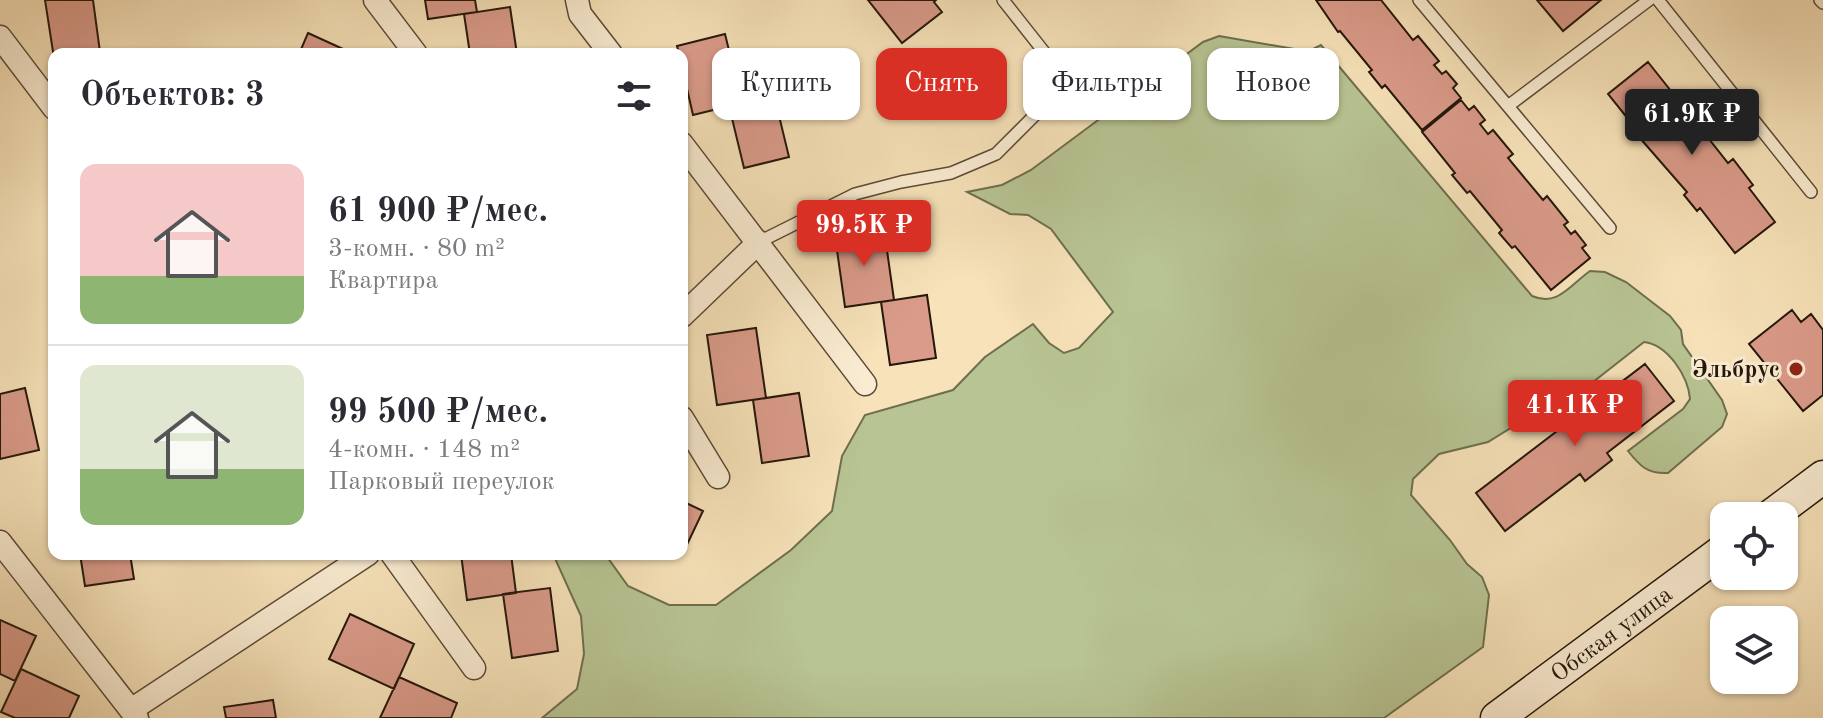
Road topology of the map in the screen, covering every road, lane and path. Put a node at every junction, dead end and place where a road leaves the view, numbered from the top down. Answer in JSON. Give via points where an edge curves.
{"nodes":[{"id":1,"x":375,"y":0,"type":"edge"},
{"id":2,"x":577,"y":0,"type":"edge"},
{"id":3,"x":1003,"y":0,"type":"edge"},
{"id":4,"x":1419,"y":0,"type":"edge"},
{"id":5,"x":1649,"y":0,"type":"edge"},
{"id":6,"x":1658,"y":0,"type":"edge"},
{"id":7,"x":0,"y":37,"type":"edge"},
{"id":8,"x":411,"y":48,"type":"edge"},
{"id":9,"x":606,"y":48,"type":"edge"},
{"id":10,"x":48,"y":100,"type":"edge"},
{"id":11,"x":1508,"y":106,"type":"junction"},
{"id":12,"x":688,"y":152,"type":"edge"},
{"id":13,"x":1811,"y":192,"type":"dead end"},
{"id":14,"x":1610,"y":228,"type":"dead end"},
{"id":15,"x":759,"y":242,"type":"junction"},
{"id":16,"x":688,"y":310,"type":"edge"},
{"id":17,"x":865,"y":384,"type":"dead end"},
{"id":18,"x":688,"y":428,"type":"edge"},
{"id":19,"x":718,"y":477,"type":"dead end"},
{"id":20,"x":1823,"y":477,"type":"edge"},
{"id":21,"x":1790,"y":502,"type":"edge"},
{"id":22,"x":0,"y":542,"type":"edge"},
{"id":23,"x":359,"y":560,"type":"edge"},
{"id":24,"x":396,"y":560,"type":"edge"},
{"id":25,"x":1710,"y":560,"type":"edge"},
{"id":26,"x":474,"y":668,"type":"dead end"},
{"id":27,"x":134,"y":714,"type":"edge"},
{"id":28,"x":1497,"y":718,"type":"edge"}],
"edges":[{"from":1,"to":8,"type":"street"},
{"from":2,"to":9,"type":"street","via":[[580,14]]},
{"from":3,"to":15,"type":"lane","via":[[1052,62],[1036,114],[996,154],[951,173],[855,194]]},
{"from":4,"to":11,"type":"lane"},
{"from":5,"to":11,"type":"lane"},
{"from":6,"to":13,"type":"lane"},
{"from":7,"to":10,"type":"street"},
{"from":11,"to":14,"type":"lane"},
{"from":12,"to":15,"type":"street"},
{"from":15,"to":16,"type":"street"},
{"from":15,"to":17,"type":"street"},
{"from":18,"to":19,"type":"street"},
{"from":20,"to":21,"type":"street"},
{"from":22,"to":27,"type":"street"},
{"from":23,"to":27,"type":"street"},
{"from":24,"to":26,"type":"street"},
{"from":25,"to":28,"type":"street","name":"Обская улица"}]}
